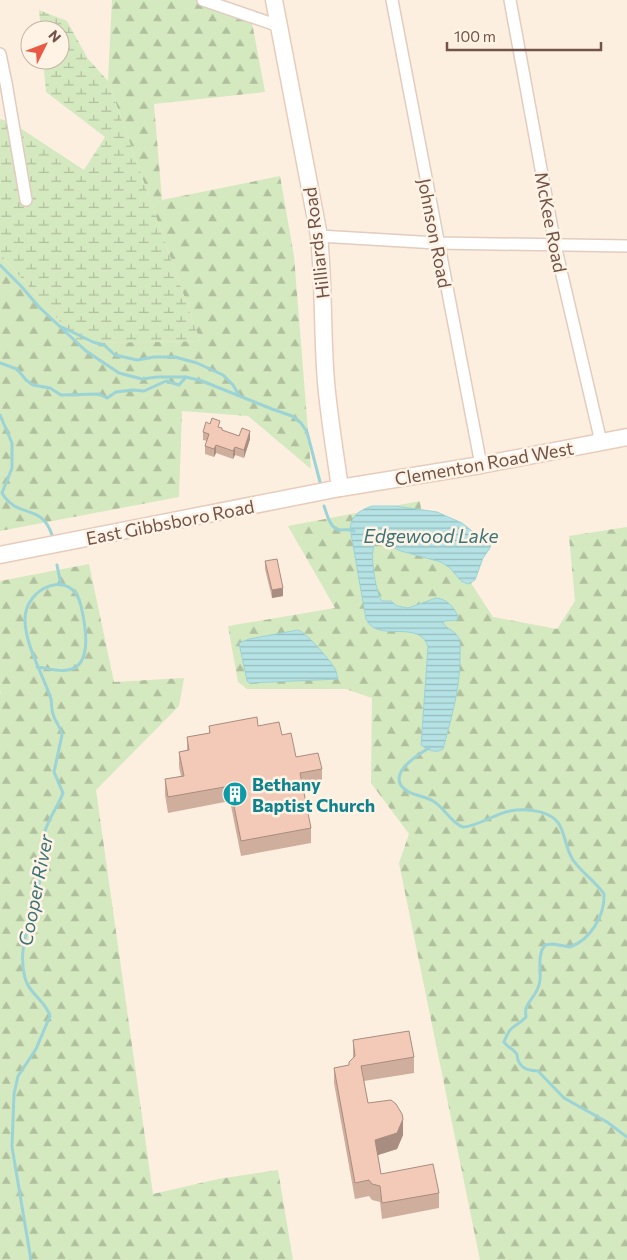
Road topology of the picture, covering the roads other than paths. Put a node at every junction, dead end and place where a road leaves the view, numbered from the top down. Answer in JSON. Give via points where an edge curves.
{"nodes":[{"id":1,"x":203,"y":0,"type":"edge"},
{"id":2,"x":274,"y":0,"type":"edge"},
{"id":3,"x":392,"y":0,"type":"edge"},
{"id":4,"x":510,"y":0,"type":"edge"},
{"id":5,"x":279,"y":26,"type":"junction"},
{"id":6,"x":0,"y":54,"type":"edge"},
{"id":7,"x":26,"y":200,"type":"dead end"},
{"id":8,"x":319,"y":236,"type":"junction"},
{"id":9,"x":437,"y":243,"type":"junction"},
{"id":10,"x":555,"y":245,"type":"junction"},
{"id":11,"x":627,"y":246,"type":"edge"},
{"id":12,"x":627,"y":437,"type":"edge"},
{"id":13,"x":601,"y":442,"type":"junction"},
{"id":14,"x":480,"y":465,"type":"junction"},
{"id":15,"x":340,"y":488,"type":"junction"},
{"id":16,"x":0,"y":556,"type":"edge"}],
"edges":[{"from":1,"to":5,"type":"street"},
{"from":2,"to":5,"type":"main road","name":"Hilliards Road"},
{"from":3,"to":9,"type":"street","name":"Johnson Road"},
{"from":4,"to":10,"type":"street","name":"McKee Road"},
{"from":5,"to":8,"type":"main road","name":"Hilliards Road"},
{"from":6,"to":7,"type":"street"},
{"from":8,"to":9,"type":"street"},
{"from":8,"to":15,"type":"main road","name":"Hilliards Road","via":[[326,380]]},
{"from":9,"to":10,"type":"street"},
{"from":9,"to":14,"type":"street","name":"Johnson Road"},
{"from":10,"to":11,"type":"street"},
{"from":10,"to":13,"type":"street","name":"McKee Road"},
{"from":12,"to":13,"type":"main road","name":"Clementon Road West"},
{"from":13,"to":14,"type":"main road","name":"Clementon Road West"},
{"from":14,"to":15,"type":"main road","name":"Clementon Road West"},
{"from":15,"to":16,"type":"main road","name":"East Gibbsboro Road"}]}
